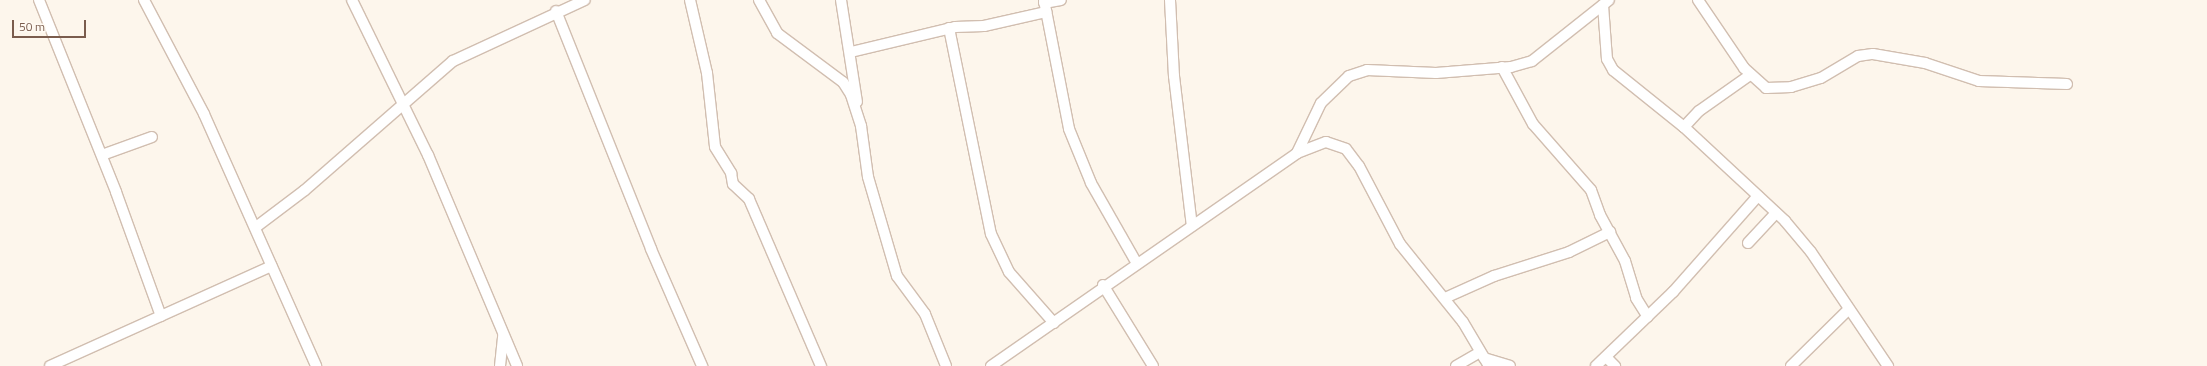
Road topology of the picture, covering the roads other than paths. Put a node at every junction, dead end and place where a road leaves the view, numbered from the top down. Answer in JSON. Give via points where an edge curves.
{"nodes":[{"id":1,"x":39,"y":0,"type":"edge"},
{"id":2,"x":144,"y":0,"type":"edge"},
{"id":3,"x":352,"y":0,"type":"edge"},
{"id":4,"x":585,"y":0,"type":"edge"},
{"id":5,"x":690,"y":0,"type":"edge"},
{"id":6,"x":758,"y":0,"type":"edge"},
{"id":7,"x":840,"y":0,"type":"edge"},
{"id":8,"x":1061,"y":0,"type":"edge"},
{"id":9,"x":1170,"y":0,"type":"edge"},
{"id":10,"x":1698,"y":0,"type":"edge"},
{"id":11,"x":1603,"y":3,"type":"edge"},
{"id":12,"x":1044,"y":5,"type":"edge"},
{"id":13,"x":556,"y":11,"type":"junction"},
{"id":14,"x":948,"y":28,"type":"junction"},
{"id":15,"x":851,"y":52,"type":"junction"},
{"id":16,"x":1502,"y":67,"type":"junction"},
{"id":17,"x":1750,"y":75,"type":"junction"},
{"id":18,"x":2067,"y":84,"type":"dead end"},
{"id":19,"x":404,"y":102,"type":"junction"},
{"id":20,"x":861,"y":126,"type":"junction"},
{"id":21,"x":1684,"y":128,"type":"junction"},
{"id":22,"x":152,"y":137,"type":"dead end"},
{"id":23,"x":1297,"y":153,"type":"junction"},
{"id":24,"x":102,"y":156,"type":"junction"},
{"id":25,"x":1758,"y":196,"type":"junction"},
{"id":26,"x":1776,"y":213,"type":"junction"},
{"id":27,"x":256,"y":226,"type":"junction"},
{"id":28,"x":1192,"y":226,"type":"junction"},
{"id":29,"x":1610,"y":232,"type":"junction"},
{"id":30,"x":1748,"y":243,"type":"dead end"},
{"id":31,"x":1136,"y":262,"type":"junction"},
{"id":32,"x":271,"y":266,"type":"junction"},
{"id":33,"x":1103,"y":285,"type":"junction"},
{"id":34,"x":1445,"y":298,"type":"junction"},
{"id":35,"x":1848,"y":310,"type":"junction"},
{"id":36,"x":161,"y":316,"type":"junction"},
{"id":37,"x":1648,"y":317,"type":"junction"},
{"id":38,"x":1054,"y":323,"type":"junction"},
{"id":39,"x":503,"y":333,"type":"junction"},
{"id":40,"x":1606,"y":357,"type":"junction"},
{"id":41,"x":1484,"y":359,"type":"edge"},
{"id":42,"x":314,"y":365,"type":"edge"},
{"id":43,"x":50,"y":366,"type":"edge"},
{"id":44,"x":500,"y":366,"type":"edge"},
{"id":45,"x":517,"y":366,"type":"edge"},
{"id":46,"x":702,"y":366,"type":"edge"},
{"id":47,"x":821,"y":366,"type":"edge"},
{"id":48,"x":946,"y":366,"type":"edge"},
{"id":49,"x":991,"y":366,"type":"edge"},
{"id":50,"x":1153,"y":366,"type":"edge"},
{"id":51,"x":1456,"y":366,"type":"edge"},
{"id":52,"x":1510,"y":366,"type":"edge"},
{"id":53,"x":1596,"y":366,"type":"edge"},
{"id":54,"x":1615,"y":366,"type":"edge"},
{"id":55,"x":1791,"y":366,"type":"edge"},
{"id":56,"x":1888,"y":366,"type":"edge"}],
"edges":[{"from":1,"to":24,"type":"street"},
{"from":2,"to":27,"type":"street","via":[[204,114]]},
{"from":3,"to":19,"type":"street"},
{"from":4,"to":13,"type":"street"},
{"from":5,"to":47,"type":"street","via":[[707,73],[715,147],[731,173],[733,184],[749,199]]},
{"from":6,"to":20,"type":"street","via":[[778,33],[843,82]]},
{"from":7,"to":15,"type":"street"},
{"from":8,"to":12,"type":"street"},
{"from":9,"to":28,"type":"street","via":[[1174,76]]},
{"from":10,"to":17,"type":"street"},
{"from":11,"to":16,"type":"street","via":[[1532,61]]},
{"from":11,"to":21,"type":"street","via":[[1607,59],[1613,70]]},
{"from":12,"to":14,"type":"street","via":[[984,26]]},
{"from":12,"to":31,"type":"street","via":[[1068,129],[1091,183]]},
{"from":13,"to":19,"type":"street","via":[[454,61]]},
{"from":13,"to":46,"type":"street","via":[[651,249]]},
{"from":14,"to":15,"type":"street"},
{"from":14,"to":38,"type":"street","via":[[991,234],[1009,272]]},
{"from":15,"to":20,"type":"street"},
{"from":16,"to":23,"type":"street","via":[[1436,73],[1367,70],[1350,76],[1321,103]]},
{"from":16,"to":29,"type":"street","via":[[1533,124],[1585,179]]},
{"from":17,"to":18,"type":"street","via":[[1766,88],[1792,87],[1821,78],[1858,56],[1873,54],[1925,63],[1979,81]]},
{"from":17,"to":21,"type":"street","via":[[1699,111]]},
{"from":19,"to":27,"type":"street","via":[[305,190]]},
{"from":19,"to":39,"type":"street"},
{"from":20,"to":48,"type":"street","via":[[868,177],[898,276],[906,293],[925,314]]},
{"from":21,"to":25,"type":"street"},
{"from":22,"to":24,"type":"street"},
{"from":23,"to":28,"type":"street"},
{"from":23,"to":34,"type":"street","via":[[1326,142],[1346,149],[1400,244]]},
{"from":24,"to":36,"type":"street"},
{"from":25,"to":26,"type":"street"},
{"from":25,"to":37,"type":"street"},
{"from":26,"to":30,"type":"street"},
{"from":26,"to":35,"type":"street","via":[[1811,252]]},
{"from":27,"to":32,"type":"street"},
{"from":28,"to":31,"type":"street"},
{"from":29,"to":34,"type":"street","via":[[1569,252],[1494,276]]},
{"from":29,"to":37,"type":"street","via":[[1625,261],[1636,298]]},
{"from":31,"to":33,"type":"street"},
{"from":32,"to":36,"type":"street"},
{"from":32,"to":42,"type":"street"},
{"from":33,"to":38,"type":"street"},
{"from":33,"to":50,"type":"street"},
{"from":34,"to":41,"type":"street"},
{"from":35,"to":55,"type":"street"},
{"from":35,"to":56,"type":"street"},
{"from":36,"to":43,"type":"street"},
{"from":37,"to":40,"type":"street"},
{"from":38,"to":49,"type":"street"},
{"from":39,"to":44,"type":"street"},
{"from":39,"to":45,"type":"street"},
{"from":40,"to":53,"type":"street"},
{"from":40,"to":54,"type":"street"},
{"from":41,"to":51,"type":"street"},
{"from":41,"to":52,"type":"street"}]}
